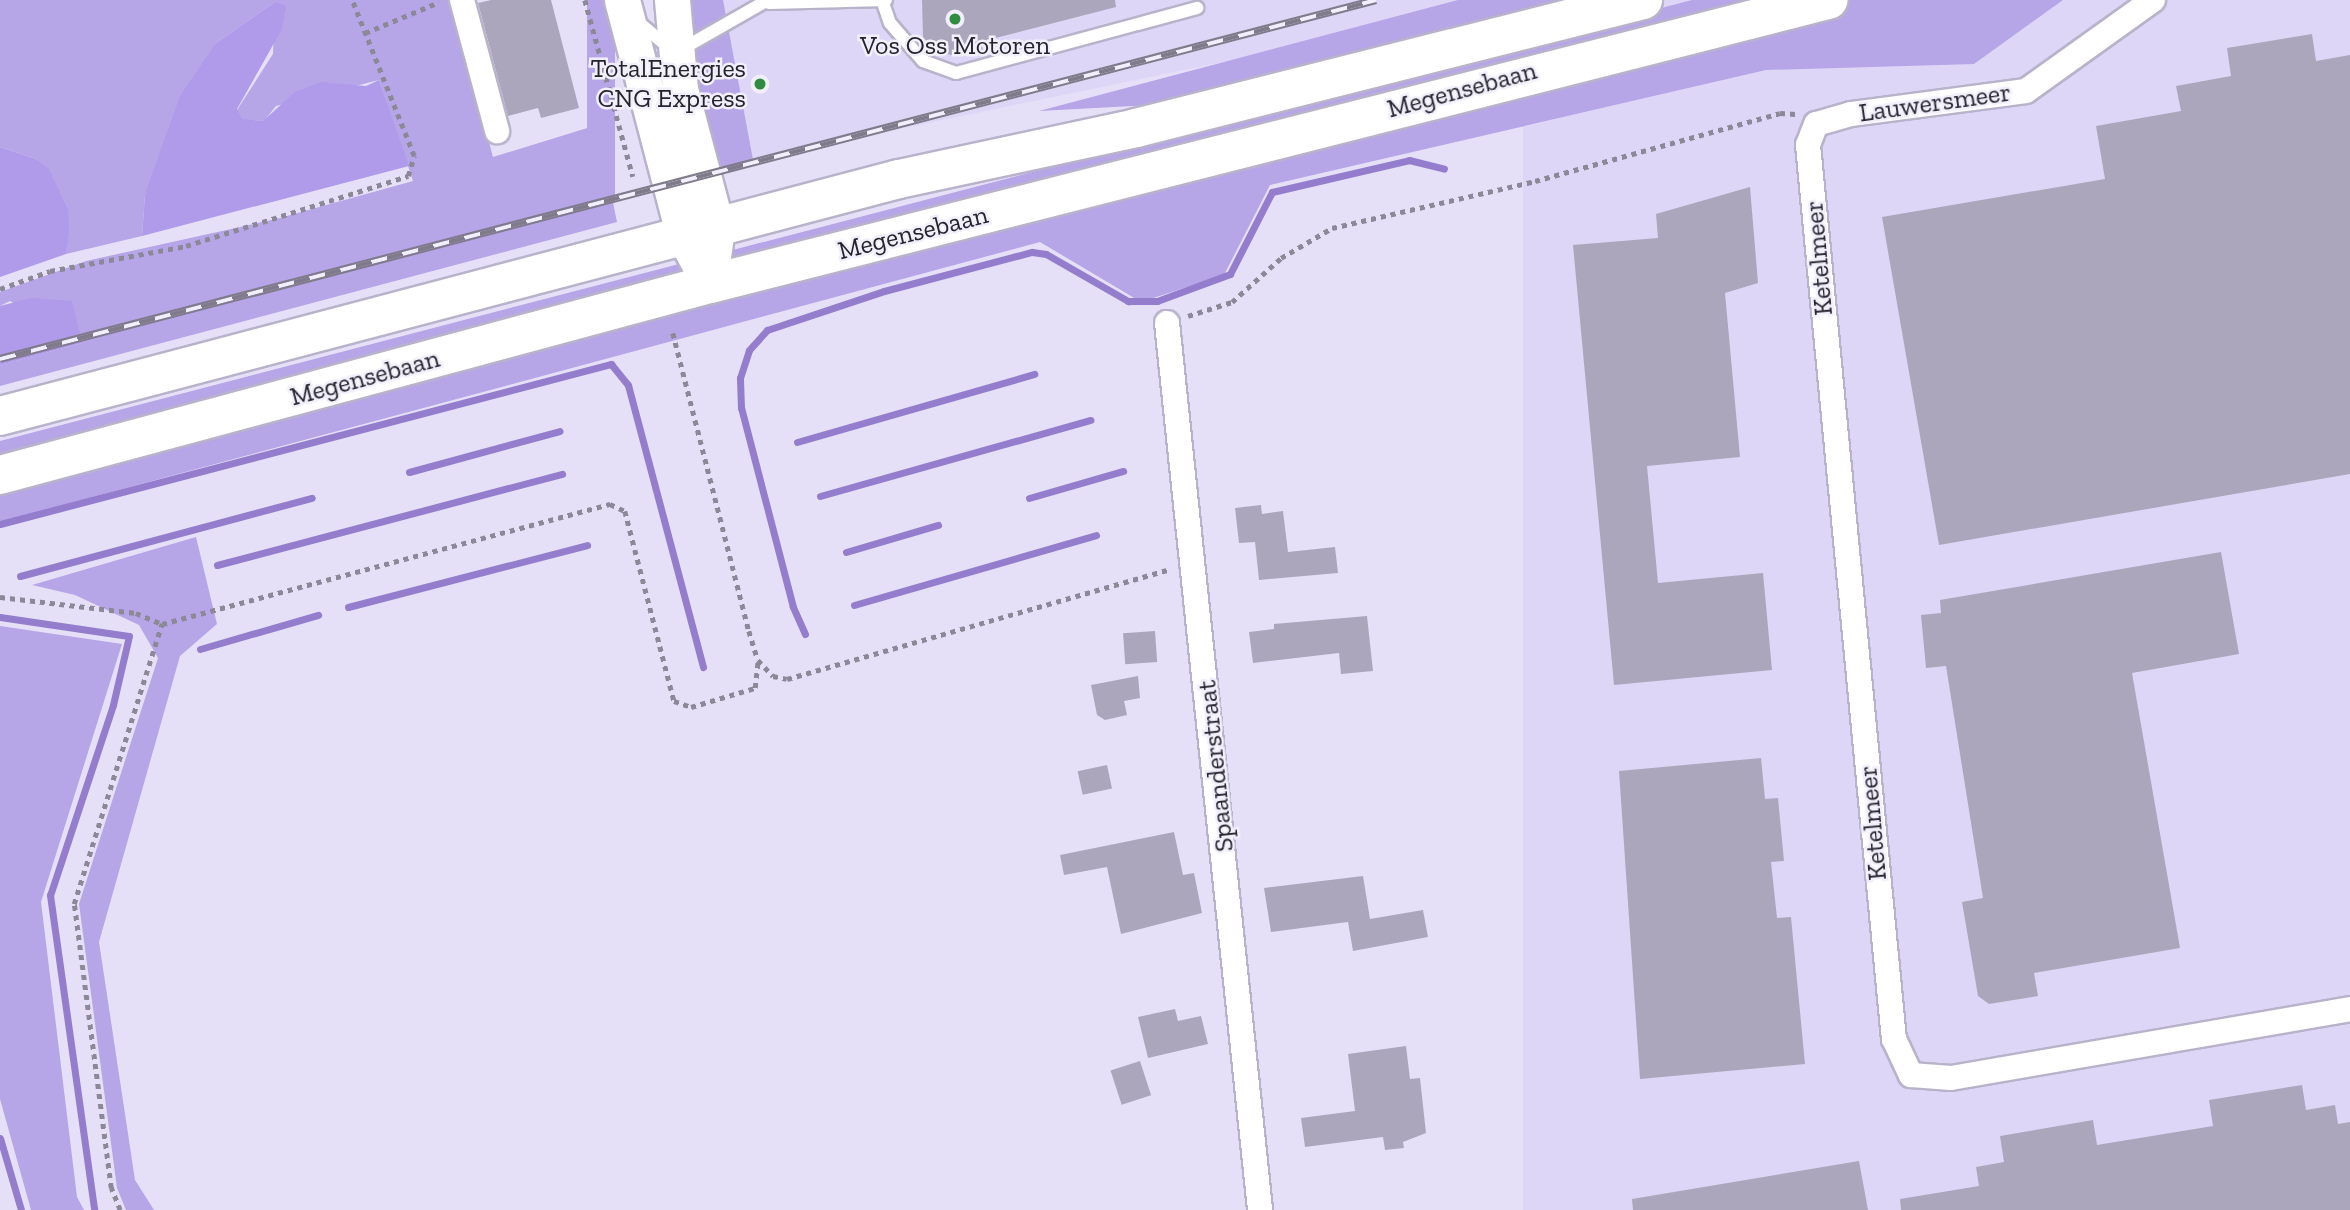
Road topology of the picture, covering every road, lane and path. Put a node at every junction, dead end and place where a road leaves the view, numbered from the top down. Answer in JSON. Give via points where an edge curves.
{"nodes":[{"id":1,"x":352,"y":0,"type":"edge"},
{"id":2,"x":444,"y":0,"type":"edge"},
{"id":3,"x":462,"y":0,"type":"edge"},
{"id":4,"x":585,"y":0,"type":"edge"},
{"id":5,"x":672,"y":0,"type":"edge"},
{"id":6,"x":1643,"y":0,"type":"edge"},
{"id":7,"x":1828,"y":0,"type":"edge"},
{"id":8,"x":2153,"y":0,"type":"edge"},
{"id":9,"x":769,"y":1,"type":"edge"},
{"id":10,"x":885,"y":1,"type":"edge"},
{"id":11,"x":624,"y":6,"type":"edge"},
{"id":12,"x":1197,"y":8,"type":"dead end"},
{"id":13,"x":365,"y":33,"type":"junction"},
{"id":14,"x":676,"y":53,"type":"junction"},
{"id":15,"x":1816,"y":124,"type":"junction"},
{"id":16,"x":497,"y":131,"type":"dead end"},
{"id":17,"x":633,"y":177,"type":"dead end"},
{"id":18,"x":700,"y":232,"type":"junction"},
{"id":19,"x":710,"y":284,"type":"junction"},
{"id":20,"x":0,"y":289,"type":"edge"},
{"id":21,"x":1167,"y":323,"type":"joint"},
{"id":22,"x":673,"y":333,"type":"dead end"},
{"id":23,"x":0,"y":416,"type":"edge"},
{"id":24,"x":0,"y":475,"type":"edge"},
{"id":25,"x":1195,"y":562,"type":"junction"},
{"id":26,"x":0,"y":597,"type":"edge"},
{"id":27,"x":162,"y":624,"type":"junction"},
{"id":28,"x":758,"y":660,"type":"junction"},
{"id":29,"x":2350,"y":1009,"type":"edge"},
{"id":30,"x":120,"y":1210,"type":"edge"},
{"id":31,"x":1260,"y":1210,"type":"edge"}],
"edges":[{"from":1,"to":13,"type":"path"},
{"from":2,"to":13,"type":"path"},
{"from":3,"to":16,"type":"street"},
{"from":4,"to":17,"type":"path"},
{"from":5,"to":14,"type":"main road"},
{"from":6,"to":18,"type":"main road","name":"Megensebaan"},
{"from":7,"to":19,"type":"main road","name":"Megensebaan"},
{"from":8,"to":15,"type":"street","name":"Lauwersmeer","via":[[2026,91],[1851,114]]},
{"from":9,"to":10,"type":"lane"},
{"from":9,"to":14,"type":"lane"},
{"from":10,"to":12,"type":"lane","via":[[890,23],[923,61],[956,74]]},
{"from":11,"to":14,"type":"lane"},
{"from":11,"to":18,"type":"main road"},
{"from":13,"to":20,"type":"path","via":[[414,156],[405,178],[186,246],[50,271]]},
{"from":14,"to":18,"type":"main road"},
{"from":15,"to":21,"type":"path","via":[[1780,113],[1535,181],[1332,228],[1281,258],[1232,302]]},
{"from":15,"to":29,"type":"street","name":"Ketelmeer","via":[[1810,159],[1894,1039],[1902,1062],[1910,1075],[1951,1078]]},
{"from":18,"to":19,"type":"main road"},
{"from":18,"to":23,"type":"main road","name":"Megensebaan"},
{"from":19,"to":24,"type":"main road","name":"Megensebaan"},
{"from":21,"to":25,"type":"street","name":"Spaanderstraat"},
{"from":22,"to":28,"type":"path"},
{"from":25,"to":28,"type":"path","via":[[787,679],[773,676]]},
{"from":25,"to":31,"type":"street","name":"Spaanderstraat"},
{"from":26,"to":27,"type":"path","via":[[136,613]]},
{"from":27,"to":28,"type":"path","via":[[610,504],[625,510],[674,701],[691,707],[755,688]]},
{"from":27,"to":30,"type":"path","via":[[74,904],[111,1188]]}]}
